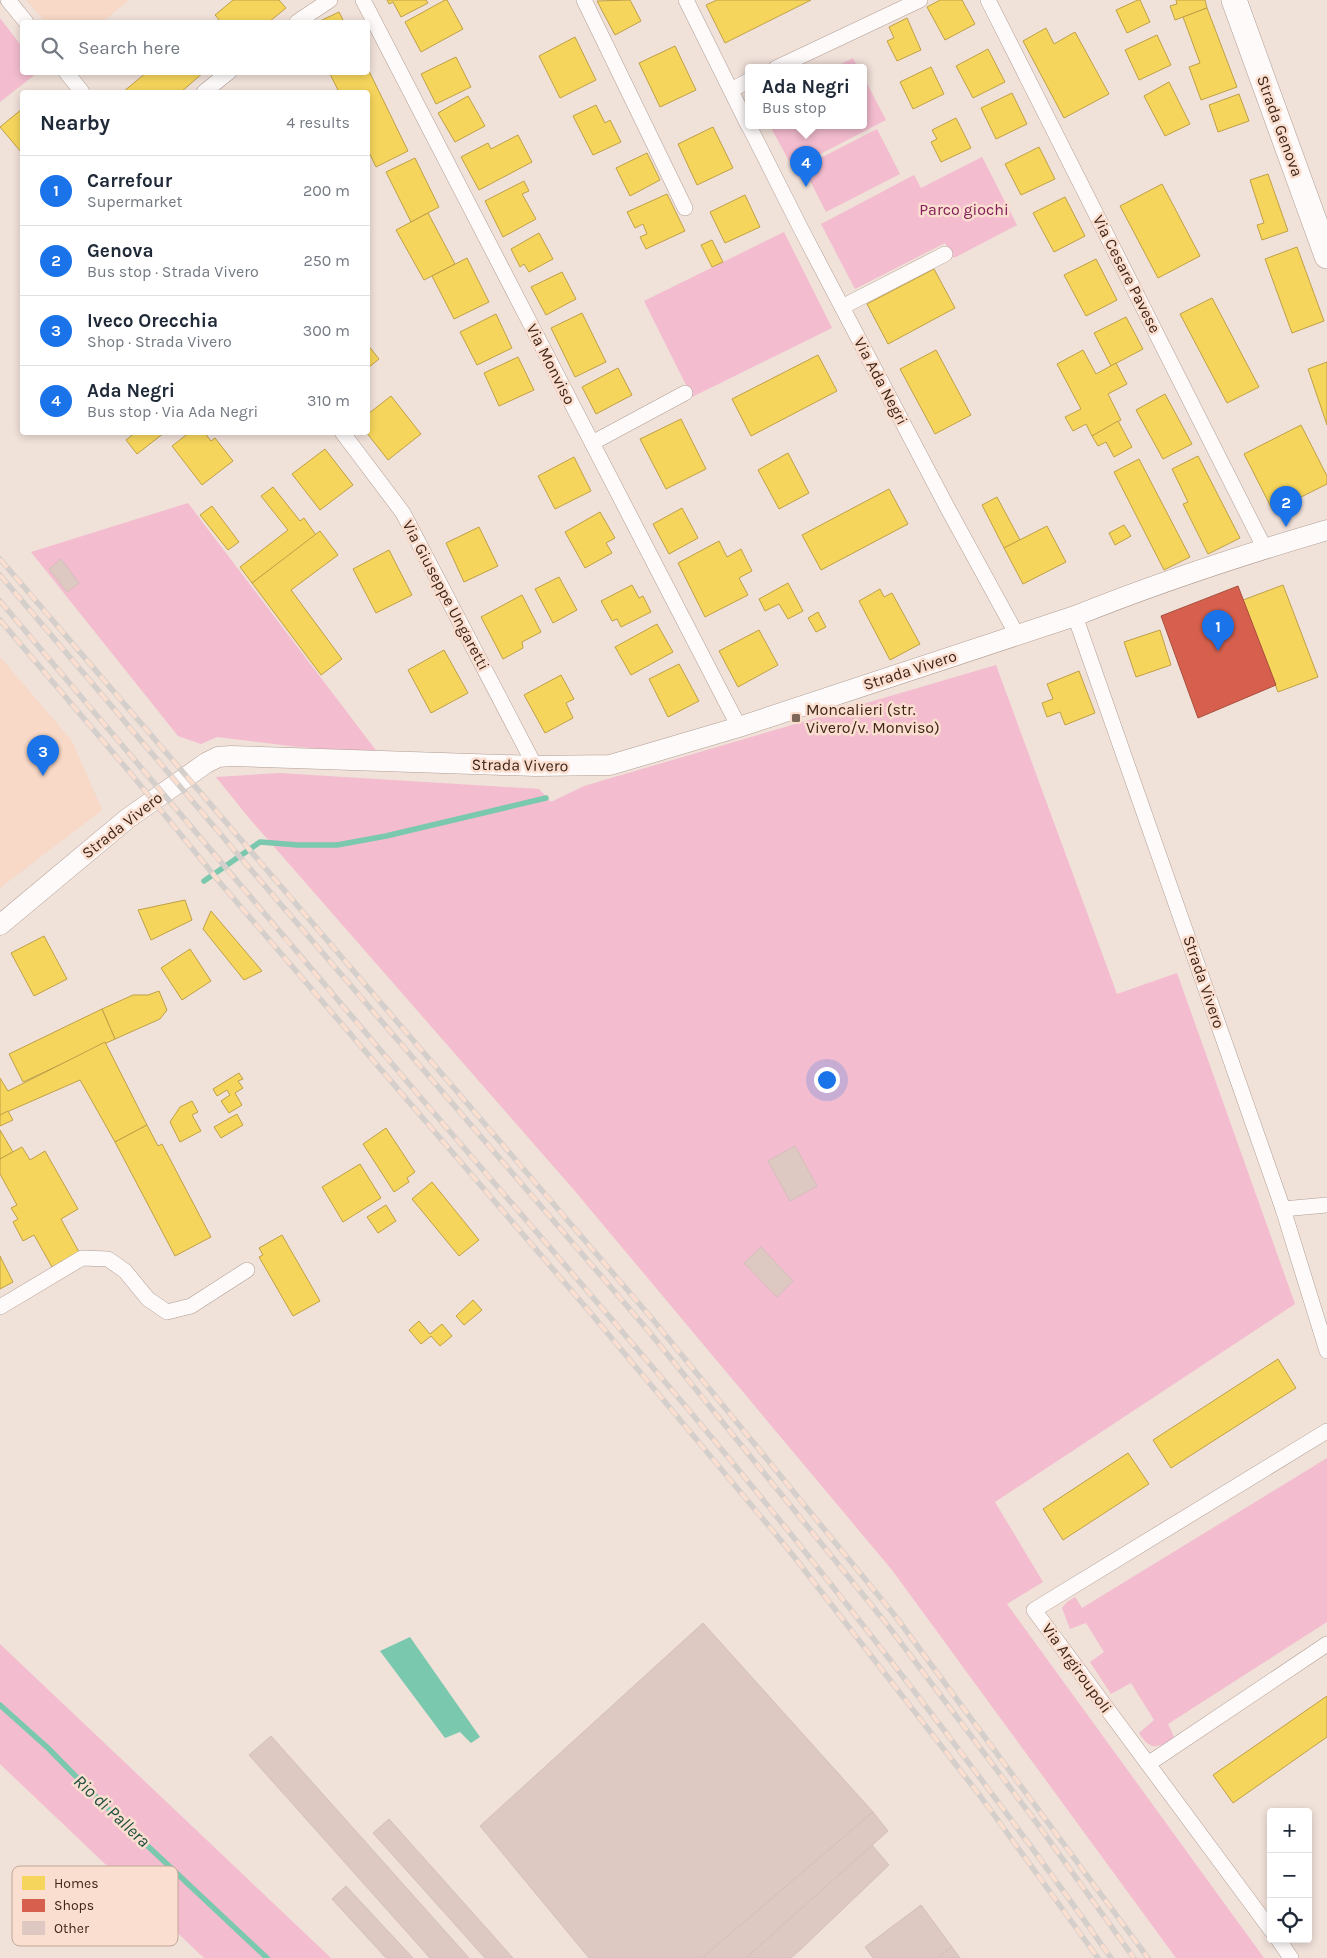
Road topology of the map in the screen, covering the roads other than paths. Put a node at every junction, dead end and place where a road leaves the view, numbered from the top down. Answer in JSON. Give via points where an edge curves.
{"nodes":[{"id":1,"x":8,"y":0,"type":"edge"},
{"id":2,"x":330,"y":0,"type":"edge"},
{"id":3,"x":363,"y":0,"type":"edge"},
{"id":4,"x":584,"y":0,"type":"edge"},
{"id":5,"x":686,"y":0,"type":"edge"},
{"id":6,"x":920,"y":0,"type":"edge"},
{"id":7,"x":988,"y":0,"type":"edge"},
{"id":8,"x":1234,"y":0,"type":"edge"},
{"id":9,"x":24,"y":20,"type":"edge"},
{"id":10,"x":301,"y":20,"type":"edge"},
{"id":11,"x":784,"y":64,"type":"edge"},
{"id":12,"x":68,"y":75,"type":"edge"},
{"id":13,"x":225,"y":75,"type":"edge"},
{"id":14,"x":745,"y":83,"type":"edge"},
{"id":15,"x":80,"y":90,"type":"edge"},
{"id":16,"x":206,"y":90,"type":"edge"},
{"id":17,"x":731,"y":90,"type":"junction"},
{"id":18,"x":745,"y":117,"type":"edge"},
{"id":19,"x":751,"y":129,"type":"edge"},
{"id":20,"x":685,"y":208,"type":"dead end"},
{"id":21,"x":1326,"y":253,"type":"edge"},
{"id":22,"x":945,"y":254,"type":"dead end"},
{"id":23,"x":842,"y":307,"type":"junction"},
{"id":24,"x":685,"y":393,"type":"dead end"},
{"id":25,"x":344,"y":435,"type":"edge"},
{"id":26,"x":592,"y":443,"type":"junction"},
{"id":27,"x":1327,"y":530,"type":"edge"},
{"id":28,"x":1266,"y":548,"type":"junction"},
{"id":29,"x":1075,"y":616,"type":"junction"},
{"id":30,"x":1016,"y":635,"type":"junction"},
{"id":31,"x":739,"y":727,"type":"junction"},
{"id":32,"x":535,"y":766,"type":"junction"},
{"id":33,"x":0,"y":926,"type":"edge"},
{"id":34,"x":1327,"y":1205,"type":"edge"},
{"id":35,"x":1283,"y":1209,"type":"junction"},
{"id":36,"x":247,"y":1270,"type":"dead end"},
{"id":37,"x":0,"y":1306,"type":"edge"},
{"id":38,"x":1327,"y":1351,"type":"edge"},
{"id":39,"x":1327,"y":1431,"type":"edge"},
{"id":40,"x":1327,"y":1644,"type":"edge"},
{"id":41,"x":1148,"y":1764,"type":"junction"},
{"id":42,"x":1267,"y":1925,"type":"edge"},
{"id":43,"x":1281,"y":1943,"type":"edge"},
{"id":44,"x":1291,"y":1958,"type":"edge"}],
"edges":[{"from":1,"to":9,"type":"street"},
{"from":2,"to":10,"type":"street"},
{"from":3,"to":26,"type":"street","name":"Via Monviso"},
{"from":4,"to":20,"type":"street"},
{"from":5,"to":17,"type":"street","name":"Via Ada Negri"},
{"from":6,"to":11,"type":"street"},
{"from":7,"to":28,"type":"street","name":"Via Cesare Pavese"},
{"from":8,"to":21,"type":"main road","name":"Strada Genova"},
{"from":12,"to":15,"type":"street"},
{"from":13,"to":16,"type":"street"},
{"from":14,"to":17,"type":"street"},
{"from":17,"to":18,"type":"street","name":"Via Ada Negri"},
{"from":19,"to":23,"type":"street","name":"Via Ada Negri"},
{"from":22,"to":23,"type":"street"},
{"from":23,"to":30,"type":"street","name":"Via Ada Negri"},
{"from":24,"to":26,"type":"street"},
{"from":25,"to":32,"type":"street","name":"Via Giuseppe Ungaretti","via":[[403,513]]},
{"from":26,"to":31,"type":"street","name":"Via Monviso"},
{"from":27,"to":28,"type":"street","name":"Strada Vivero"},
{"from":28,"to":29,"type":"street","name":"Strada Vivero"},
{"from":29,"to":30,"type":"street","name":"Strada Vivero"},
{"from":29,"to":35,"type":"street","name":"Strada Vivero"},
{"from":30,"to":31,"type":"street","name":"Strada Vivero"},
{"from":31,"to":32,"type":"street","name":"Strada Vivero","via":[[610,765]]},
{"from":32,"to":33,"type":"street","name":"Strada Vivero","via":[[218,757],[127,819]]},
{"from":34,"to":35,"type":"street"},
{"from":35,"to":38,"type":"street","name":"Strada Vivero"},
{"from":36,"to":37,"type":"street","via":[[191,1306],[167,1312],[148,1300],[125,1271],[108,1258],[82,1258]]},
{"from":39,"to":41,"type":"street","name":"Via Argiroupoli","via":[[1034,1610]]},
{"from":40,"to":41,"type":"street"},
{"from":41,"to":42,"type":"street","name":"Via Argiroupoli"},
{"from":43,"to":44,"type":"street"}]}
